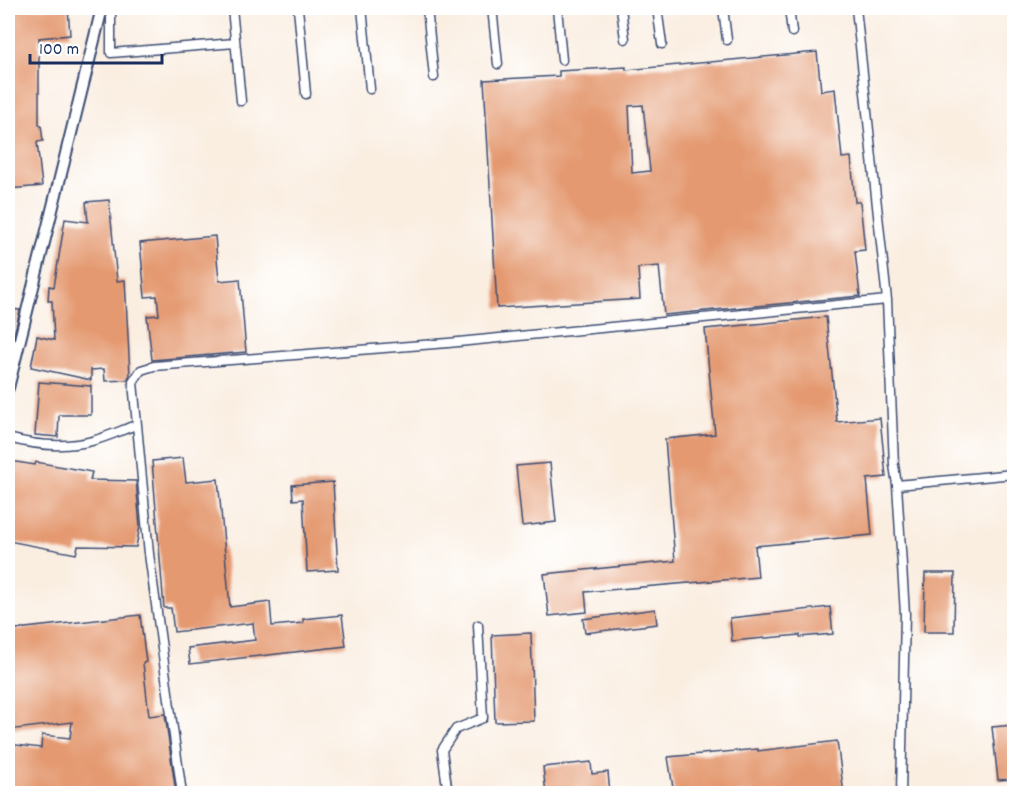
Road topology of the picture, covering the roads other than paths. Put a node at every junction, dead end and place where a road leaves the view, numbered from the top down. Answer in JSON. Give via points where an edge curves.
{"nodes":[{"id":1,"x":102,"y":8,"type":"edge"},
{"id":2,"x":111,"y":8,"type":"edge"},
{"id":3,"x":232,"y":8,"type":"edge"},
{"id":4,"x":298,"y":8,"type":"edge"},
{"id":5,"x":362,"y":8,"type":"edge"},
{"id":6,"x":427,"y":8,"type":"edge"},
{"id":7,"x":492,"y":8,"type":"edge"},
{"id":8,"x":557,"y":8,"type":"edge"},
{"id":9,"x":621,"y":8,"type":"edge"},
{"id":10,"x":657,"y":8,"type":"edge"},
{"id":11,"x":723,"y":8,"type":"edge"},
{"id":12,"x":789,"y":8,"type":"edge"},
{"id":13,"x":856,"y":8,"type":"edge"},
{"id":14,"x":792,"y":32,"type":"dead end"},
{"id":15,"x":625,"y":39,"type":"dead end"},
{"id":16,"x":727,"y":40,"type":"dead end"},
{"id":17,"x":235,"y":43,"type":"junction"},
{"id":18,"x":662,"y":44,"type":"dead end"},
{"id":19,"x":562,"y":60,"type":"dead end"},
{"id":20,"x":498,"y":64,"type":"dead end"},
{"id":21,"x":434,"y":77,"type":"dead end"},
{"id":22,"x":370,"y":89,"type":"dead end"},
{"id":23,"x":306,"y":94,"type":"dead end"},
{"id":24,"x":241,"y":101,"type":"dead end"},
{"id":25,"x":887,"y":300,"type":"junction"},
{"id":26,"x":8,"y":388,"type":"edge"},
{"id":27,"x":136,"y":425,"type":"junction"},
{"id":28,"x":8,"y":438,"type":"edge"},
{"id":29,"x":1014,"y":474,"type":"edge"},
{"id":30,"x":897,"y":485,"type":"junction"},
{"id":31,"x":478,"y":625,"type":"dead end"},
{"id":32,"x":182,"y":794,"type":"edge"},
{"id":33,"x":448,"y":794,"type":"edge"},
{"id":34,"x":901,"y":794,"type":"edge"}],
"edges":[{"from":1,"to":26,"type":"street"},
{"from":2,"to":17,"type":"street","via":[[111,53]]},
{"from":3,"to":17,"type":"street"},
{"from":4,"to":23,"type":"street"},
{"from":5,"to":22,"type":"street"},
{"from":6,"to":21,"type":"street"},
{"from":7,"to":20,"type":"street"},
{"from":8,"to":19,"type":"street"},
{"from":9,"to":15,"type":"street"},
{"from":10,"to":18,"type":"street"},
{"from":11,"to":16,"type":"street"},
{"from":12,"to":14,"type":"street"},
{"from":13,"to":25,"type":"street"},
{"from":17,"to":24,"type":"street"},
{"from":25,"to":27,"type":"street","via":[[448,344],[154,366],[141,370],[133,382]]},
{"from":25,"to":30,"type":"street"},
{"from":27,"to":28,"type":"street","via":[[92,441],[70,444],[27,443]]},
{"from":27,"to":32,"type":"street","via":[[148,554]]},
{"from":29,"to":30,"type":"street"},
{"from":30,"to":34,"type":"street","via":[[905,614]]},
{"from":31,"to":33,"type":"street","via":[[483,718],[456,729],[442,750]]}]}
